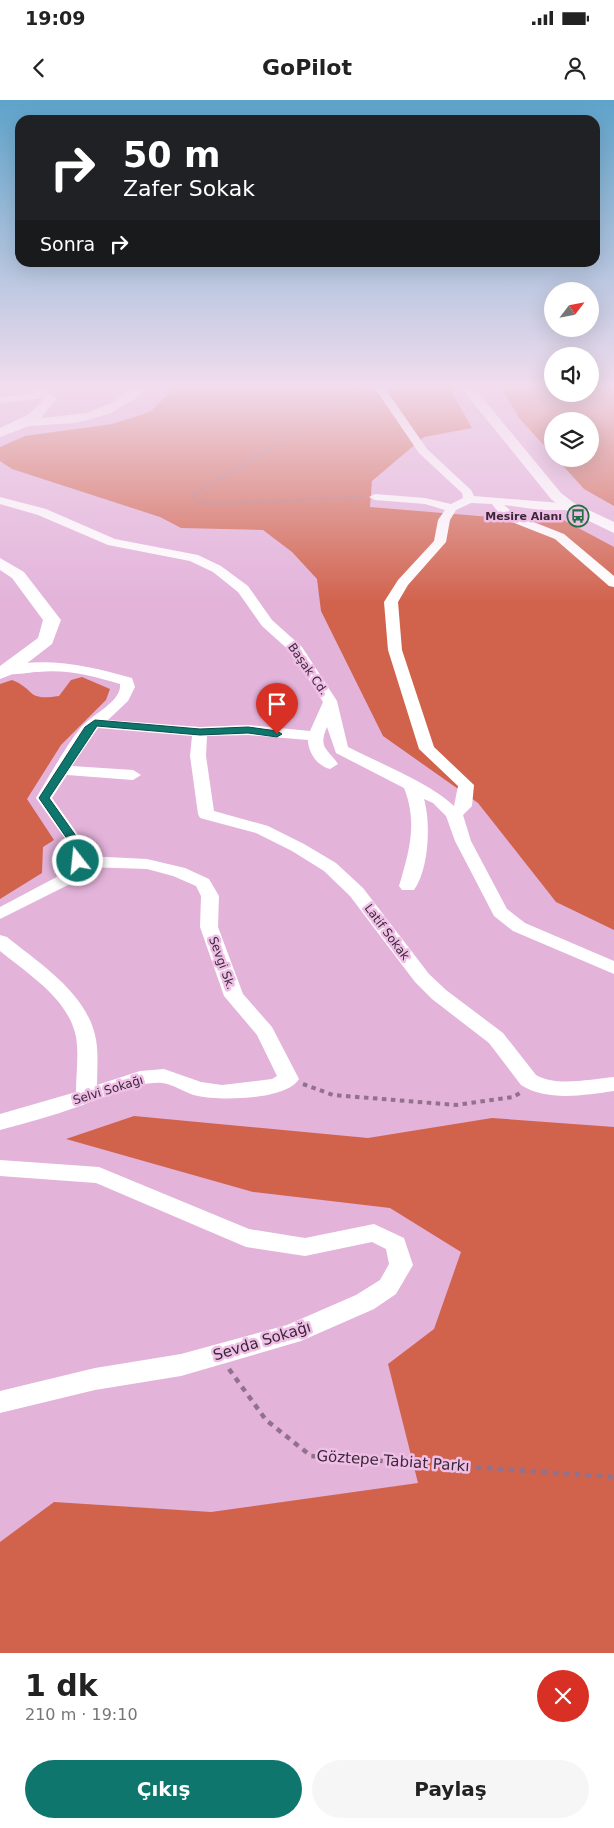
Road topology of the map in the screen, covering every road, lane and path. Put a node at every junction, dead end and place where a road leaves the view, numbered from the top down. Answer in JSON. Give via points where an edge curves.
{"nodes":[{"id":1,"x":257,"y":456,"type":"edge"},
{"id":2,"x":429,"y":456,"type":"edge"},
{"id":3,"x":524,"y":456,"type":"edge"},
{"id":4,"x":375,"y":497,"type":"joint"},
{"id":5,"x":0,"y":500,"type":"edge"},
{"id":6,"x":469,"y":500,"type":"junction"},
{"id":7,"x":496,"y":500,"type":"junction"},
{"id":8,"x":568,"y":506,"type":"junction"},
{"id":9,"x":452,"y":508,"type":"junction"},
{"id":10,"x":614,"y":528,"type":"edge"},
{"id":11,"x":0,"y":563,"type":"edge"},
{"id":12,"x":614,"y":583,"type":"edge"},
{"id":13,"x":4,"y":672,"type":"edge"},
{"id":14,"x":330,"y":701,"type":"junction"},
{"id":15,"x":95,"y":723,"type":"junction"},
{"id":16,"x":200,"y":732,"type":"junction"},
{"id":17,"x":315,"y":736,"type":"junction"},
{"id":18,"x":330,"y":764,"type":"dead end"},
{"id":19,"x":61,"y":770,"type":"junction"},
{"id":20,"x":133,"y":775,"type":"dead end"},
{"id":21,"x":410,"y":784,"type":"junction"},
{"id":22,"x":454,"y":814,"type":"junction"},
{"id":23,"x":78,"y":861,"type":"junction"},
{"id":24,"x":408,"y":886,"type":"dead end"},
{"id":25,"x":0,"y":914,"type":"edge"},
{"id":26,"x":0,"y":941,"type":"edge"},
{"id":27,"x":614,"y":968,"type":"edge"},
{"id":28,"x":282,"y":1082,"type":"junction"},
{"id":29,"x":614,"y":1084,"type":"edge"},
{"id":30,"x":536,"y":1085,"type":"junction"},
{"id":31,"x":87,"y":1096,"type":"junction"},
{"id":32,"x":0,"y":1122,"type":"edge"},
{"id":33,"x":0,"y":1168,"type":"edge"},
{"id":34,"x":218,"y":1354,"type":"junction"},
{"id":35,"x":0,"y":1402,"type":"edge"},
{"id":36,"x":614,"y":1477,"type":"edge"}],
"edges":[{"from":1,"to":4,"type":"path","via":[[192,496],[196,501],[217,503]]},
{"from":2,"to":6,"type":"street","via":[[467,492]]},
{"from":3,"to":8,"type":"main road"},
{"from":4,"to":9,"type":"street"},
{"from":5,"to":14,"type":"street","name":"Başak Cd.","via":[[42,512],[112,542],[194,558],[217,569],[243,589],[267,622],[297,650]]},
{"from":6,"to":7,"type":"street"},
{"from":6,"to":9,"type":"street"},
{"from":7,"to":8,"type":"street"},
{"from":7,"to":12,"type":"street","via":[[508,516],[552,532],[580,551]]},
{"from":8,"to":10,"type":"main road"},
{"from":9,"to":22,"type":"street","via":[[444,520],[440,542],[403,583],[391,602],[395,650],[427,749],[466,785],[464,806]]},
{"from":11,"to":13,"type":"main road","via":[[18,575],[52,620],[46,640]]},
{"from":13,"to":15,"type":"street","via":[[41,667],[79,668],[126,681],[128,688],[123,698]]},
{"from":14,"to":17,"type":"street"},
{"from":14,"to":21,"type":"street","name":"Başak Cd.","via":[[341,750]]},
{"from":15,"to":16,"type":"street"},
{"from":15,"to":19,"type":"street"},
{"from":16,"to":17,"type":"street","via":[[248,730]]},
{"from":16,"to":30,"type":"street","name":"Latif Sokak","via":[[198,756],[206,814],[217,820],[239,822],[284,840],[331,868],[373,909],[435,992],[498,1039],[518,1070]]},
{"from":17,"to":18,"type":"street","via":[[316,750]]},
{"from":19,"to":20,"type":"street"},
{"from":19,"to":23,"type":"street","via":[[44,798],[76,843]]},
{"from":21,"to":22,"type":"street","name":"Başak Cd.","via":[[439,800]]},
{"from":21,"to":24,"type":"street","via":[[419,803],[422,832]]},
{"from":22,"to":27,"type":"street","via":[[463,841],[500,912],[519,927]]},
{"from":23,"to":25,"type":"street","via":[[76,874]]},
{"from":23,"to":28,"type":"street","name":"Sevgi Sk.","via":[[147,864],[179,872],[203,884],[210,896],[209,927],[230,988],[265,1032]]},
{"from":26,"to":31,"type":"street","via":[[63,995],[83,1028]]},
{"from":28,"to":30,"type":"path","via":[[333,1095],[456,1105],[513,1097]]},
{"from":28,"to":31,"type":"street","name":"Selvi Sokağı","via":[[222,1092],[198,1089],[164,1076],[140,1078]]},
{"from":29,"to":30,"type":"street","via":[[580,1088]]},
{"from":31,"to":32,"type":"street","name":"Selvi Sokağı"},
{"from":33,"to":34,"type":"street","name":"Sevda Sokağı","via":[[99,1175],[246,1238],[305,1247],[374,1233],[396,1244],[401,1264],[388,1287],[365,1302],[292,1334]]},
{"from":34,"to":35,"type":"street","name":"Sevda Sokağı","via":[[181,1365],[95,1378]]},
{"from":34,"to":36,"type":"path","name":"Göztepe Tabiat Parkı","via":[[266,1420],[311,1456]]}]}
